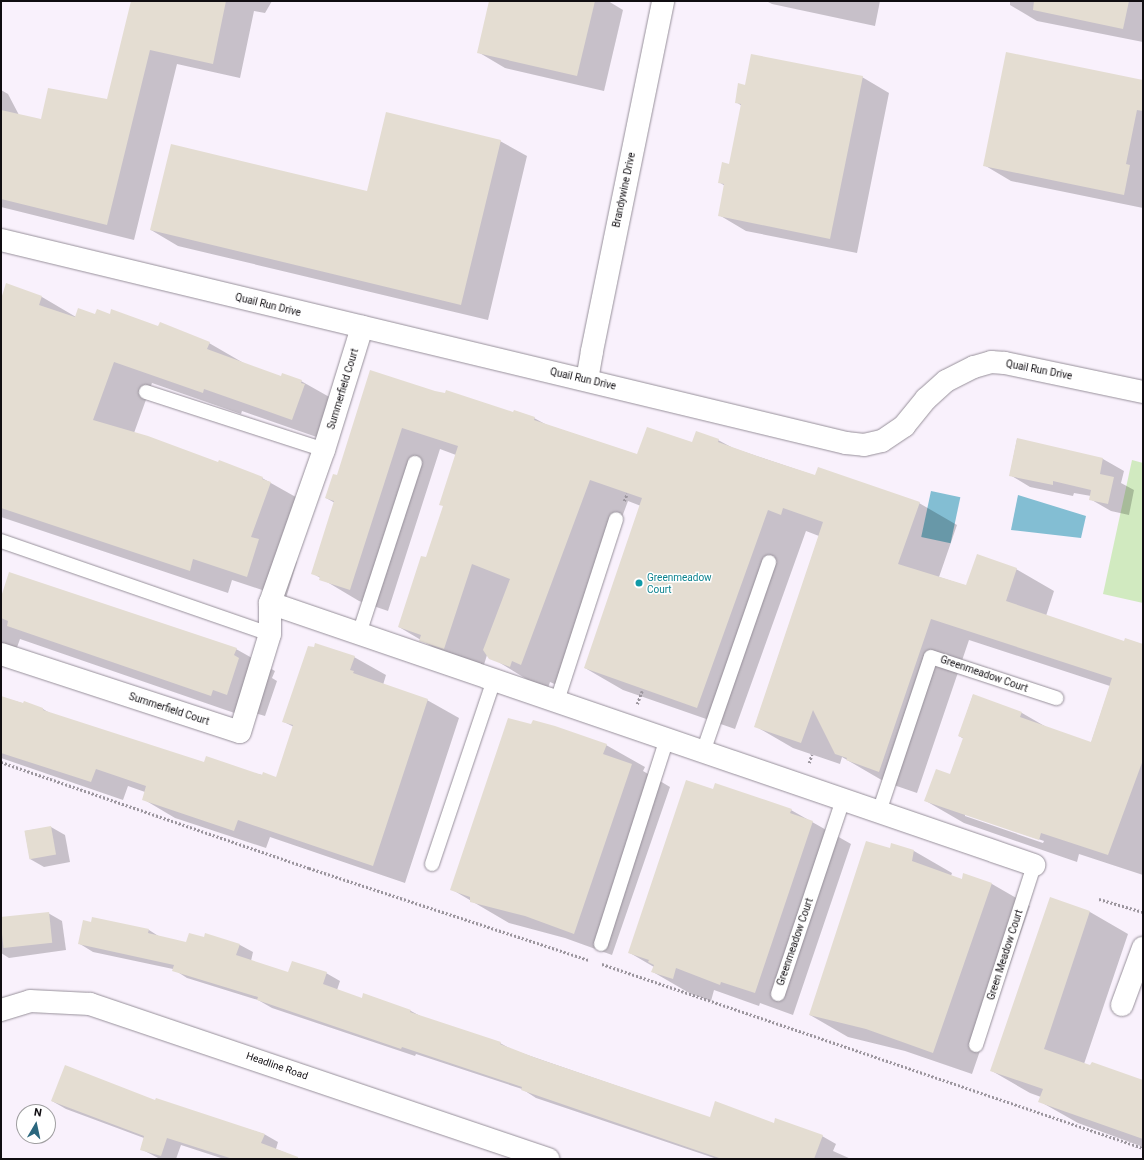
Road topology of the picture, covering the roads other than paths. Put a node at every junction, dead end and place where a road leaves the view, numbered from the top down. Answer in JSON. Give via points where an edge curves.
{"nodes":[{"id":1,"x":663,"y":1,"type":"edge"},
{"id":2,"x":1,"y":240,"type":"edge"},
{"id":3,"x":362,"y":327,"type":"junction"},
{"id":4,"x":587,"y":380,"type":"junction"},
{"id":5,"x":146,"y":392,"type":"dead end"},
{"id":6,"x":1143,"y":392,"type":"edge"},
{"id":7,"x":324,"y":450,"type":"junction"},
{"id":8,"x":415,"y":463,"type":"dead end"},
{"id":9,"x":616,"y":519,"type":"dead end"},
{"id":10,"x":1,"y":541,"type":"edge"},
{"id":11,"x":769,"y":562,"type":"dead end"},
{"id":12,"x":270,"y":603,"type":"junction"},
{"id":13,"x":270,"y":634,"type":"junction"},
{"id":14,"x":359,"y":634,"type":"junction"},
{"id":15,"x":1,"y":654,"type":"edge"},
{"id":16,"x":494,"y":680,"type":"junction"},
{"id":17,"x":1056,"y":698,"type":"dead end"},
{"id":18,"x":556,"y":701,"type":"junction"},
{"id":19,"x":667,"y":739,"type":"junction"},
{"id":20,"x":703,"y":752,"type":"junction"},
{"id":21,"x":843,"y":800,"type":"junction"},
{"id":22,"x":879,"y":812,"type":"junction"},
{"id":23,"x":432,"y":864,"type":"dead end"},
{"id":24,"x":1034,"y":865,"type":"joint"},
{"id":25,"x":601,"y":944,"type":"dead end"},
{"id":26,"x":1143,"y":948,"type":"edge"},
{"id":27,"x":778,"y":994,"type":"dead end"},
{"id":28,"x":1122,"y":1005,"type":"dead end"},
{"id":29,"x":1,"y":1010,"type":"edge"},
{"id":30,"x":976,"y":1045,"type":"dead end"},
{"id":31,"x":548,"y":1159,"type":"edge"}],
"edges":[{"from":1,"to":4,"type":"street","name":"Brandywine Drive"},
{"from":2,"to":3,"type":"street","name":"Quail Run Drive"},
{"from":3,"to":4,"type":"street","name":"Quail Run Drive"},
{"from":3,"to":7,"type":"street","name":"Summerfield Court"},
{"from":4,"to":6,"type":"street","name":"Quail Run Drive","via":[[846,443],[864,445],[882,441],[904,426],[926,399],[946,381],[974,367],[991,362]]},
{"from":5,"to":7,"type":"lane"},
{"from":7,"to":12,"type":"street","name":"Summerfield Court"},
{"from":8,"to":14,"type":"lane"},
{"from":9,"to":18,"type":"lane"},
{"from":10,"to":13,"type":"lane"},
{"from":11,"to":20,"type":"lane"},
{"from":12,"to":13,"type":"street","name":"Summerfield Court"},
{"from":12,"to":14,"type":"street"},
{"from":13,"to":15,"type":"street","name":"Summerfield Court","via":[[240,732]]},
{"from":14,"to":16,"type":"street"},
{"from":16,"to":18,"type":"street"},
{"from":16,"to":23,"type":"lane"},
{"from":17,"to":22,"type":"lane","name":"Greenmeadow Court","via":[[931,657]]},
{"from":18,"to":19,"type":"street"},
{"from":19,"to":20,"type":"street"},
{"from":19,"to":25,"type":"lane"},
{"from":20,"to":21,"type":"street"},
{"from":21,"to":22,"type":"street"},
{"from":21,"to":27,"type":"lane","name":"Greenmeadow Court"},
{"from":22,"to":24,"type":"street"},
{"from":24,"to":30,"type":"lane","name":"Green Meadow Court"},
{"from":26,"to":28,"type":"street"},
{"from":29,"to":31,"type":"street","name":"Headline Road","via":[[30,1002],[90,1004]]}]}
